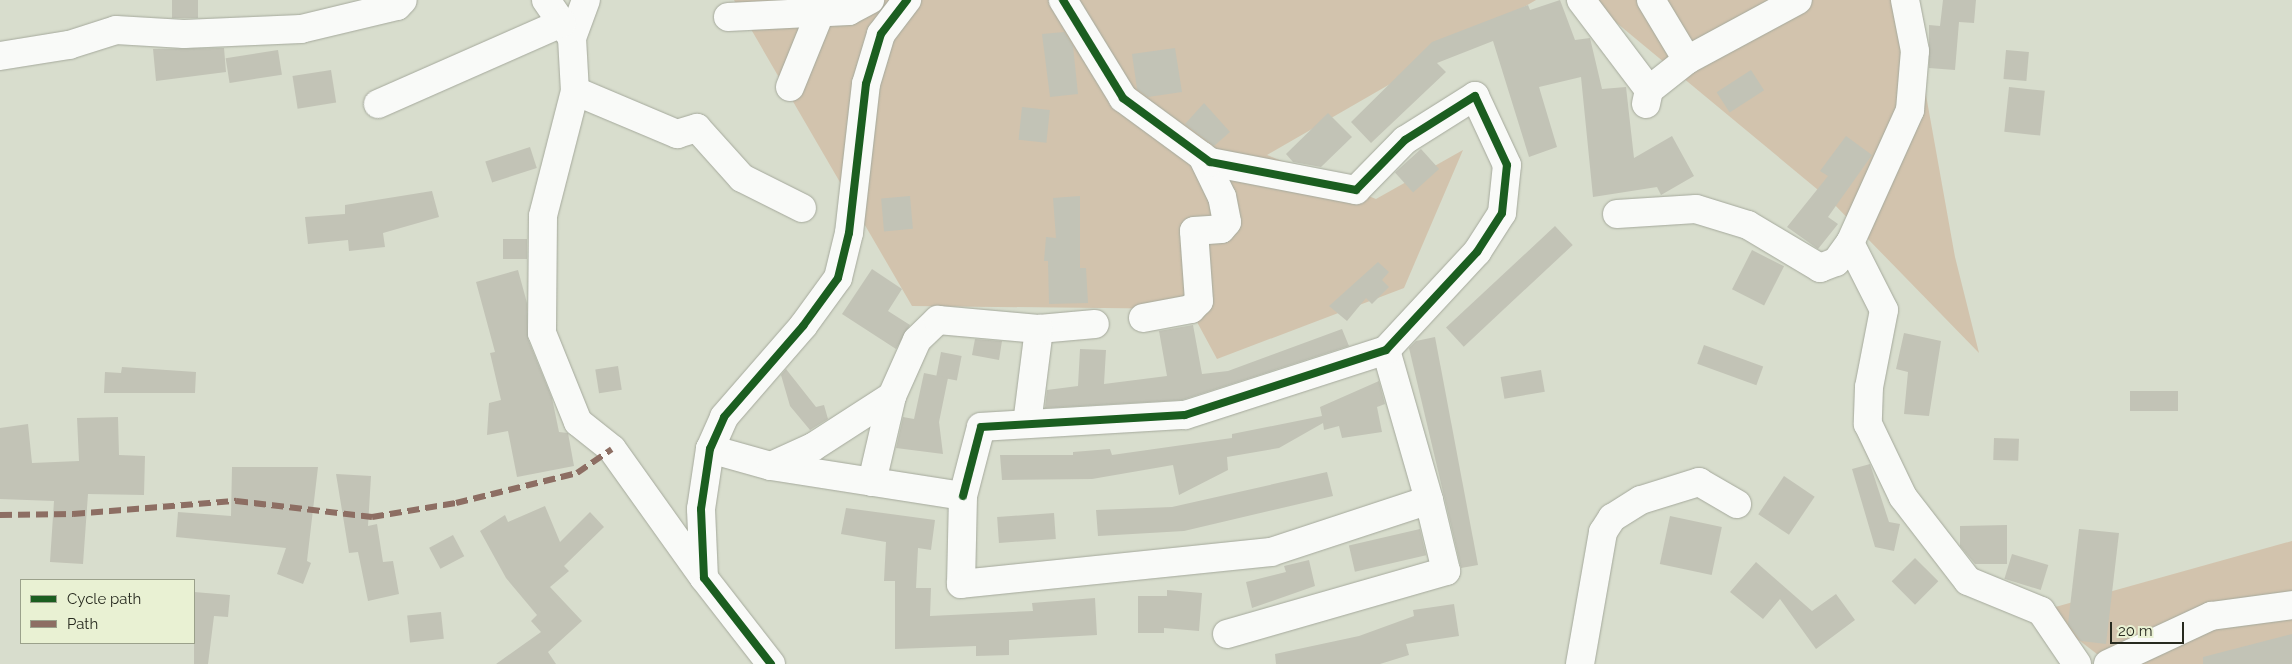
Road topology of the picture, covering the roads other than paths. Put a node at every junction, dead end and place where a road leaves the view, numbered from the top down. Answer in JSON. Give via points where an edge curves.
{"nodes":[{"id":1,"x":403,"y":0,"type":"edge"},
{"id":2,"x":546,"y":0,"type":"edge"},
{"id":3,"x":586,"y":0,"type":"edge"},
{"id":4,"x":870,"y":0,"type":"edge"},
{"id":5,"x":907,"y":0,"type":"edge"},
{"id":6,"x":1063,"y":0,"type":"edge"},
{"id":7,"x":1581,"y":0,"type":"edge"},
{"id":8,"x":1650,"y":0,"type":"edge"},
{"id":9,"x":1798,"y":0,"type":"edge"},
{"id":10,"x":1905,"y":0,"type":"edge"},
{"id":11,"x":820,"y":13,"type":"junction"},
{"id":12,"x":728,"y":17,"type":"dead end"},
{"id":13,"x":567,"y":30,"type":"junction"},
{"id":14,"x":0,"y":56,"type":"edge"},
{"id":15,"x":1687,"y":60,"type":"junction"},
{"id":16,"x":790,"y":87,"type":"dead end"},
{"id":17,"x":575,"y":91,"type":"junction"},
{"id":18,"x":378,"y":104,"type":"dead end"},
{"id":19,"x":1202,"y":156,"type":"junction"},
{"id":20,"x":802,"y":208,"type":"dead end"},
{"id":21,"x":1617,"y":214,"type":"dead end"},
{"id":22,"x":1850,"y":243,"type":"junction"},
{"id":23,"x":1143,"y":318,"type":"dead end"},
{"id":24,"x":1095,"y":324,"type":"dead end"},
{"id":25,"x":1038,"y":329,"type":"junction"},
{"id":26,"x":1386,"y":350,"type":"junction"},
{"id":27,"x":892,"y":396,"type":"junction"},
{"id":28,"x":1027,"y":424,"type":"junction"},
{"id":29,"x":710,"y":449,"type":"junction"},
{"id":30,"x":771,"y":466,"type":"junction"},
{"id":31,"x":872,"y":482,"type":"junction"},
{"id":32,"x":963,"y":496,"type":"junction"},
{"id":33,"x":1429,"y":500,"type":"junction"},
{"id":34,"x":1737,"y":504,"type":"dead end"},
{"id":35,"x":704,"y":578,"type":"junction"},
{"id":36,"x":2292,"y":605,"type":"edge"},
{"id":37,"x":1227,"y":634,"type":"dead end"},
{"id":38,"x":2060,"y":652,"type":"edge"},
{"id":39,"x":771,"y":664,"type":"edge"},
{"id":40,"x":1580,"y":664,"type":"edge"},
{"id":41,"x":2077,"y":664,"type":"edge"},
{"id":42,"x":2108,"y":664,"type":"edge"}],
"edges":[{"from":1,"to":14,"type":"street","via":[[396,6],[301,29],[184,34],[116,30],[69,45]]},
{"from":2,"to":13,"type":"street"},
{"from":3,"to":13,"type":"street"},
{"from":4,"to":11,"type":"street","via":[[849,11]]},
{"from":5,"to":29,"type":"street","via":[[881,34],[866,84],[849,233],[838,278],[803,326],[724,417]]},
{"from":6,"to":19,"type":"street","via":[[1123,98]]},
{"from":7,"to":15,"type":"street","via":[[1647,97]]},
{"from":8,"to":15,"type":"street"},
{"from":9,"to":15,"type":"street"},
{"from":10,"to":22,"type":"street","via":[[1915,51],[1910,110]]},
{"from":11,"to":12,"type":"street"},
{"from":11,"to":16,"type":"street"},
{"from":13,"to":17,"type":"street"},
{"from":13,"to":18,"type":"street"},
{"from":17,"to":20,"type":"street","via":[[677,134],[697,128],[742,178]]},
{"from":17,"to":35,"type":"street","via":[[543,216],[542,333],[578,422],[612,449]]},
{"from":19,"to":23,"type":"street","via":[[1222,197],[1227,222],[1221,229],[1194,232],[1199,301],[1190,310]]},
{"from":19,"to":26,"type":"street","via":[[1210,162],[1356,190],[1405,140],[1475,96],[1506,165],[1502,213],[1477,252]]},
{"from":21,"to":22,"type":"street","via":[[1696,209],[1748,225],[1820,268],[1836,262]]},
{"from":22,"to":38,"type":"street","via":[[1884,310],[1868,388],[1868,424],[1903,497],[1968,581],[2041,611]]},
{"from":24,"to":25,"type":"street"},
{"from":25,"to":27,"type":"street","via":[[938,320],[917,340]]},
{"from":25,"to":28,"type":"street"},
{"from":26,"to":28,"type":"street","via":[[1184,415]]},
{"from":26,"to":33,"type":"street"},
{"from":27,"to":30,"type":"street","via":[[814,447]]},
{"from":27,"to":31,"type":"street"},
{"from":28,"to":32,"type":"street","via":[[981,427]]},
{"from":29,"to":30,"type":"street"},
{"from":29,"to":35,"type":"street","via":[[701,510]]},
{"from":30,"to":31,"type":"street"},
{"from":31,"to":32,"type":"street"},
{"from":32,"to":33,"type":"street","via":[[961,584],[1271,552]]},
{"from":33,"to":37,"type":"street","via":[[1446,571]]},
{"from":34,"to":40,"type":"street","via":[[1699,482],[1641,500],[1612,518],[1603,532]]},
{"from":35,"to":39,"type":"street"},
{"from":36,"to":42,"type":"street","via":[[2211,616]]},
{"from":38,"to":41,"type":"street"}]}
